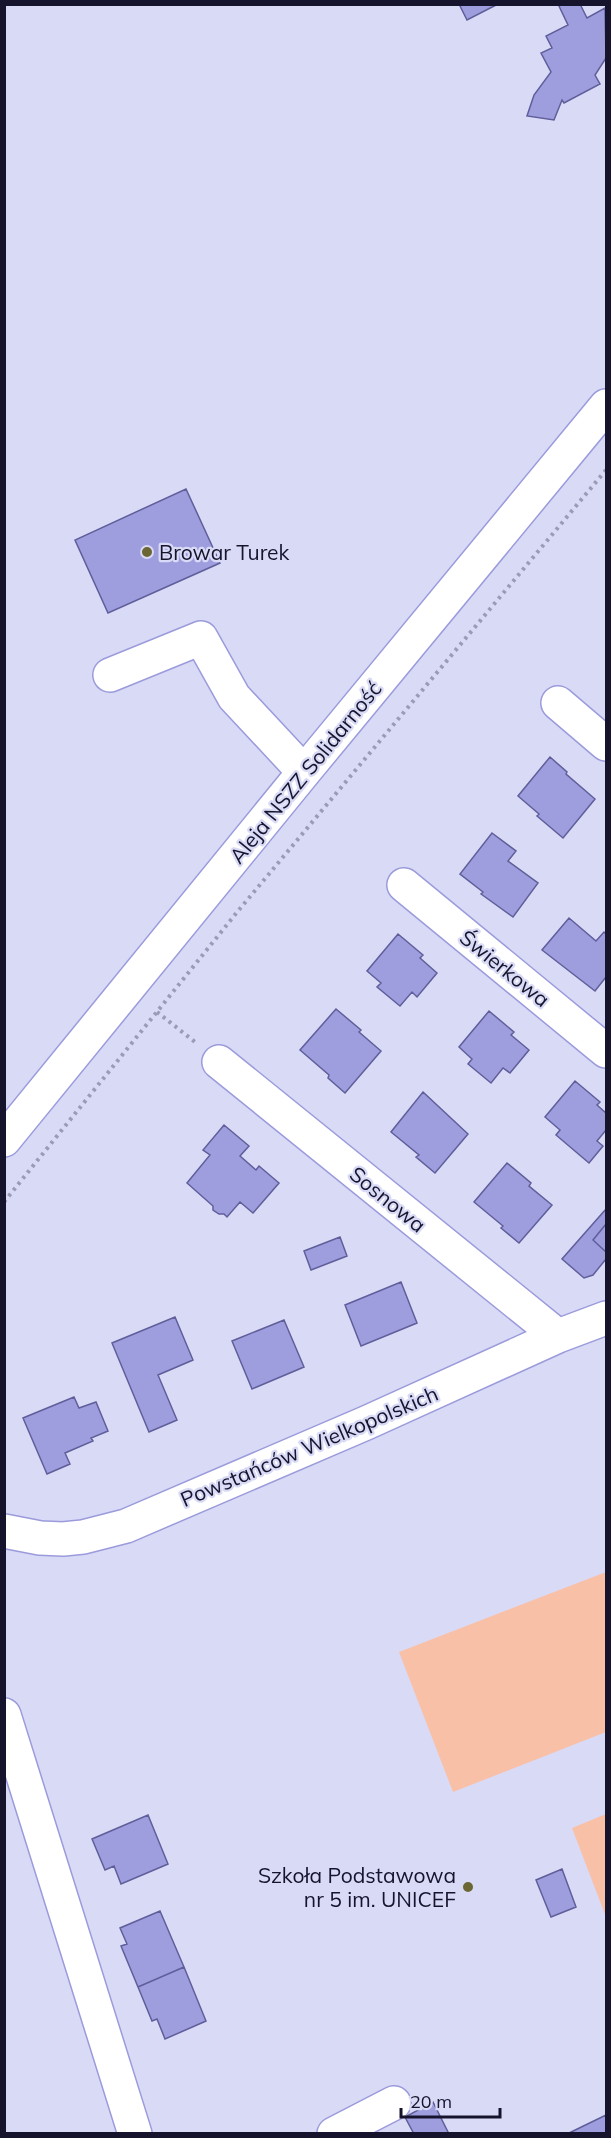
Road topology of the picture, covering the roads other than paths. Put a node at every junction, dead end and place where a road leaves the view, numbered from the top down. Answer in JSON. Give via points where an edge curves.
{"nodes":[{"id":1,"x":606,"y":406,"type":"edge"},
{"id":2,"x":110,"y":675,"type":"dead end"},
{"id":3,"x":558,"y":703,"type":"dead end"},
{"id":4,"x":606,"y":744,"type":"edge"},
{"id":5,"x":304,"y":772,"type":"junction"},
{"id":6,"x":404,"y":885,"type":"dead end"},
{"id":7,"x":606,"y":1051,"type":"edge"},
{"id":8,"x":219,"y":1062,"type":"road end"},
{"id":9,"x":4,"y":1140,"type":"edge"},
{"id":10,"x":606,"y":1318,"type":"edge"},
{"id":11,"x":558,"y":1336,"type":"junction"},
{"id":12,"x":4,"y":1531,"type":"edge"},
{"id":13,"x":4,"y":1715,"type":"edge"},
{"id":14,"x":394,"y":2103,"type":"dead end"},
{"id":15,"x":135,"y":2133,"type":"edge"},
{"id":16,"x":334,"y":2133,"type":"edge"}],
"edges":[{"from":1,"to":5,"type":"street","name":"Aleja NSZZ Solidarność"},
{"from":2,"to":5,"type":"street","via":[[201,638],[234,697]]},
{"from":3,"to":4,"type":"street"},
{"from":5,"to":9,"type":"street","name":"Aleja NSZZ Solidarność"},
{"from":6,"to":7,"type":"street","name":"Świerkowa"},
{"from":8,"to":11,"type":"street","name":"Sosnowa"},
{"from":10,"to":11,"type":"street","name":"Powstańców Wielkopolskich"},
{"from":11,"to":12,"type":"street","name":"Powstańców Wielkopolskich","via":[[126,1526],[83,1538],[63,1539]]},
{"from":13,"to":15,"type":"street"},
{"from":14,"to":16,"type":"street"}]}
